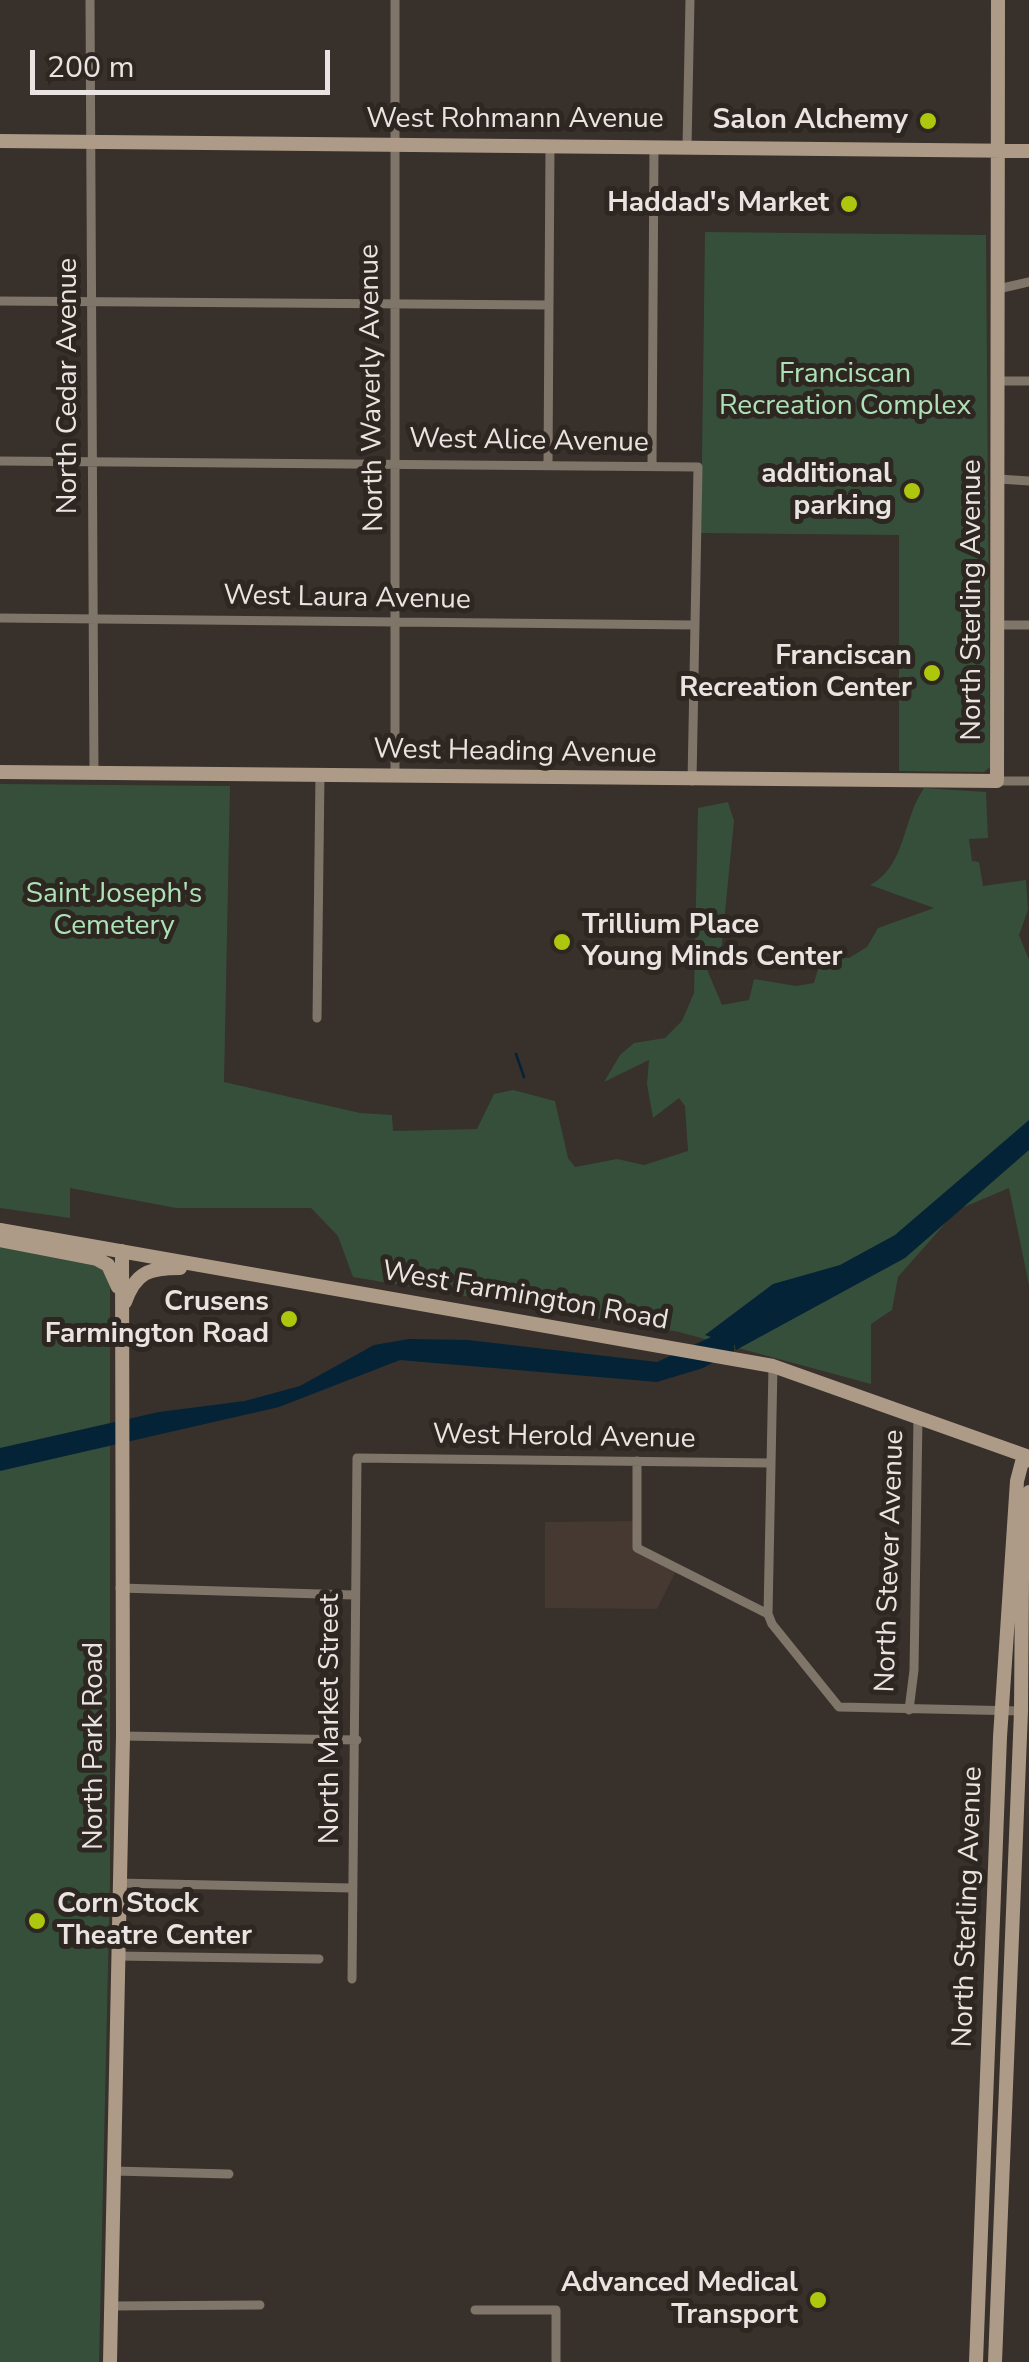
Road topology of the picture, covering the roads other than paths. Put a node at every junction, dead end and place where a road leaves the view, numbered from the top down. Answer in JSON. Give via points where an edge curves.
{"nodes":[{"id":1,"x":90,"y":0,"type":"edge"},
{"id":2,"x":395,"y":0,"type":"edge"},
{"id":3,"x":690,"y":0,"type":"edge"},
{"id":4,"x":998,"y":0,"type":"edge"},
{"id":5,"x":0,"y":142,"type":"edge"},
{"id":6,"x":92,"y":142,"type":"junction"},
{"id":7,"x":393,"y":144,"type":"junction"},
{"id":8,"x":550,"y":145,"type":"junction"},
{"id":9,"x":654,"y":146,"type":"junction"},
{"id":10,"x":687,"y":146,"type":"junction"},
{"id":11,"x":998,"y":151,"type":"junction"},
{"id":12,"x":1029,"y":152,"type":"edge"},
{"id":13,"x":1029,"y":282,"type":"edge"},
{"id":14,"x":998,"y":289,"type":"junction"},
{"id":15,"x":0,"y":301,"type":"edge"},
{"id":16,"x":92,"y":302,"type":"junction"},
{"id":17,"x":394,"y":304,"type":"junction"},
{"id":18,"x":550,"y":306,"type":"junction"},
{"id":19,"x":998,"y":381,"type":"junction"},
{"id":20,"x":1029,"y":381,"type":"edge"},
{"id":21,"x":0,"y":462,"type":"edge"},
{"id":22,"x":92,"y":462,"type":"junction"},
{"id":23,"x":396,"y":464,"type":"junction"},
{"id":24,"x":548,"y":465,"type":"junction"},
{"id":25,"x":652,"y":466,"type":"junction"},
{"id":26,"x":999,"y":480,"type":"junction"},
{"id":27,"x":1029,"y":481,"type":"edge"},
{"id":28,"x":0,"y":618,"type":"edge"},
{"id":29,"x":91,"y":619,"type":"junction"},
{"id":30,"x":397,"y":622,"type":"junction"},
{"id":31,"x":694,"y":624,"type":"junction"},
{"id":32,"x":999,"y":625,"type":"junction"},
{"id":33,"x":1029,"y":625,"type":"edge"},
{"id":34,"x":0,"y":772,"type":"edge"},
{"id":35,"x":94,"y":773,"type":"junction"},
{"id":36,"x":320,"y":774,"type":"junction"},
{"id":37,"x":396,"y":775,"type":"junction"},
{"id":38,"x":692,"y":780,"type":"junction"},
{"id":39,"x":997,"y":781,"type":"junction"},
{"id":40,"x":1029,"y":782,"type":"edge"},
{"id":41,"x":317,"y":1018,"type":"dead end"},
{"id":42,"x":0,"y":1230,"type":"edge"},
{"id":43,"x":0,"y":1240,"type":"edge"},
{"id":44,"x":122,"y":1251,"type":"junction"},
{"id":45,"x":217,"y":1268,"type":"junction"},
{"id":46,"x":122,"y":1307,"type":"junction"},
{"id":47,"x":773,"y":1366,"type":"junction"},
{"id":48,"x":918,"y":1414,"type":"junction"},
{"id":49,"x":357,"y":1458,"type":"joint"},
{"id":50,"x":1029,"y":1459,"type":"edge"},
{"id":51,"x":637,"y":1461,"type":"junction"},
{"id":52,"x":770,"y":1462,"type":"junction"},
{"id":53,"x":1029,"y":1492,"type":"edge"},
{"id":54,"x":1029,"y":1516,"type":"edge"},
{"id":55,"x":1022,"y":1578,"type":"junction"},
{"id":56,"x":120,"y":1588,"type":"junction"},
{"id":57,"x":354,"y":1595,"type":"junction"},
{"id":58,"x":768,"y":1614,"type":"junction"},
{"id":59,"x":1020,"y":1639,"type":"edge"},
{"id":60,"x":909,"y":1710,"type":"junction"},
{"id":61,"x":1002,"y":1711,"type":"junction"},
{"id":62,"x":1021,"y":1711,"type":"junction"},
{"id":63,"x":122,"y":1736,"type":"junction"},
{"id":64,"x":357,"y":1740,"type":"junction"},
{"id":65,"x":118,"y":1883,"type":"junction"},
{"id":66,"x":352,"y":1888,"type":"junction"},
{"id":67,"x":117,"y":1956,"type":"junction"},
{"id":68,"x":319,"y":1959,"type":"dead end"},
{"id":69,"x":352,"y":1979,"type":"dead end"},
{"id":70,"x":114,"y":2171,"type":"junction"},
{"id":71,"x":229,"y":2174,"type":"dead end"},
{"id":72,"x":260,"y":2305,"type":"dead end"},
{"id":73,"x":113,"y":2306,"type":"junction"},
{"id":74,"x":475,"y":2310,"type":"dead end"},
{"id":75,"x":110,"y":2362,"type":"edge"},
{"id":76,"x":556,"y":2362,"type":"edge"},
{"id":77,"x":976,"y":2362,"type":"edge"},
{"id":78,"x":996,"y":2362,"type":"edge"}],
"edges":[{"from":1,"to":6,"type":"street","name":"North Cedar Avenue"},
{"from":2,"to":7,"type":"street","name":"North Waverly Avenue"},
{"from":3,"to":10,"type":"street"},
{"from":4,"to":11,"type":"street","name":"North Sterling Avenue"},
{"from":5,"to":6,"type":"street","name":"West Rohmann Avenue"},
{"from":6,"to":7,"type":"street","name":"West Rohmann Avenue"},
{"from":6,"to":16,"type":"street","name":"North Cedar Avenue"},
{"from":7,"to":8,"type":"street","name":"West Rohmann Avenue"},
{"from":7,"to":17,"type":"street","name":"North Waverly Avenue"},
{"from":8,"to":9,"type":"street","name":"West Rohmann Avenue"},
{"from":8,"to":18,"type":"street"},
{"from":9,"to":10,"type":"street","name":"West Rohmann Avenue"},
{"from":9,"to":25,"type":"street"},
{"from":10,"to":11,"type":"street","name":"West Rohmann Avenue"},
{"from":11,"to":12,"type":"street","name":"West Rohmann Avenue"},
{"from":11,"to":14,"type":"street","name":"North Sterling Avenue"},
{"from":13,"to":14,"type":"street"},
{"from":14,"to":19,"type":"street","name":"North Sterling Avenue"},
{"from":15,"to":16,"type":"street"},
{"from":16,"to":17,"type":"street"},
{"from":16,"to":22,"type":"street","name":"North Cedar Avenue"},
{"from":17,"to":18,"type":"street"},
{"from":17,"to":23,"type":"street","name":"North Waverly Avenue"},
{"from":18,"to":24,"type":"street"},
{"from":19,"to":20,"type":"street"},
{"from":19,"to":26,"type":"street","name":"North Sterling Avenue"},
{"from":21,"to":22,"type":"street","name":"West Alice Avenue"},
{"from":22,"to":23,"type":"street","name":"West Alice Avenue"},
{"from":22,"to":29,"type":"street","name":"North Cedar Avenue"},
{"from":23,"to":24,"type":"street","name":"West Alice Avenue"},
{"from":23,"to":30,"type":"street","name":"North Waverly Avenue"},
{"from":24,"to":25,"type":"street","name":"West Alice Avenue"},
{"from":25,"to":31,"type":"street","name":"West Alice Avenue","via":[[698,467]]},
{"from":26,"to":27,"type":"street"},
{"from":26,"to":32,"type":"street","name":"North Sterling Avenue"},
{"from":28,"to":29,"type":"street","name":"West Laura Avenue"},
{"from":29,"to":30,"type":"street","name":"West Laura Avenue"},
{"from":29,"to":35,"type":"street","name":"North Cedar Avenue"},
{"from":30,"to":31,"type":"street","name":"West Laura Avenue"},
{"from":30,"to":37,"type":"street","name":"North Waverly Avenue"},
{"from":31,"to":38,"type":"street"},
{"from":32,"to":33,"type":"street"},
{"from":32,"to":39,"type":"street","name":"North Sterling Avenue"},
{"from":34,"to":35,"type":"street","name":"West Heading Avenue"},
{"from":35,"to":36,"type":"street","name":"West Heading Avenue"},
{"from":36,"to":37,"type":"street","name":"West Heading Avenue"},
{"from":36,"to":41,"type":"street"},
{"from":37,"to":38,"type":"street","name":"West Heading Avenue"},
{"from":38,"to":39,"type":"street","name":"West Heading Avenue"},
{"from":39,"to":40,"type":"street","name":"West Heading Avenue"},
{"from":42,"to":44,"type":"street","name":"West Farmington Road"},
{"from":43,"to":46,"type":"street","via":[[98,1259],[117,1282]]},
{"from":44,"to":45,"type":"street","name":"West Farmington Road"},
{"from":44,"to":46,"type":"street","name":"North Park Road"},
{"from":45,"to":46,"type":"street","via":[[150,1268],[137,1276]]},
{"from":45,"to":47,"type":"street","name":"West Farmington Road"},
{"from":46,"to":56,"type":"street","name":"North Park Road"},
{"from":47,"to":48,"type":"street","name":"West Farmington Road"},
{"from":47,"to":52,"type":"street"},
{"from":48,"to":50,"type":"street","name":"West Farmington Road"},
{"from":48,"to":60,"type":"street","name":"North Stever Avenue"},
{"from":49,"to":51,"type":"street","name":"West Herold Avenue"},
{"from":49,"to":57,"type":"street","name":"North Market Street"},
{"from":50,"to":59,"type":"street","name":"North Sterling Avenue","via":[[1017,1482]]},
{"from":51,"to":52,"type":"street","name":"West Herold Avenue"},
{"from":51,"to":58,"type":"street","via":[[637,1548]]},
{"from":52,"to":58,"type":"street"},
{"from":53,"to":55,"type":"street","name":"North Sterling Avenue"},
{"from":54,"to":55,"type":"street"},
{"from":55,"to":59,"type":"street","name":"North Sterling Avenue"},
{"from":56,"to":57,"type":"street"},
{"from":56,"to":63,"type":"street","name":"North Park Road"},
{"from":57,"to":64,"type":"street","name":"North Market Street"},
{"from":58,"to":60,"type":"street","via":[[839,1708]]},
{"from":59,"to":61,"type":"street","name":"North Sterling Avenue"},
{"from":59,"to":62,"type":"street","name":"North Sterling Avenue"},
{"from":60,"to":61,"type":"street"},
{"from":61,"to":62,"type":"street"},
{"from":61,"to":77,"type":"street","name":"North Sterling Avenue"},
{"from":62,"to":78,"type":"street","name":"North Sterling Avenue"},
{"from":63,"to":64,"type":"street"},
{"from":63,"to":65,"type":"street","name":"North Park Road"},
{"from":64,"to":66,"type":"street","name":"North Market Street"},
{"from":65,"to":66,"type":"street"},
{"from":65,"to":67,"type":"street","name":"North Park Road"},
{"from":66,"to":69,"type":"street","name":"North Market Street"},
{"from":67,"to":68,"type":"street"},
{"from":67,"to":70,"type":"street","name":"North Park Road"},
{"from":70,"to":71,"type":"street"},
{"from":70,"to":73,"type":"street","name":"North Park Road"},
{"from":72,"to":73,"type":"street"},
{"from":73,"to":75,"type":"street","name":"North Park Road"},
{"from":74,"to":76,"type":"street","via":[[556,2310]]}]}
